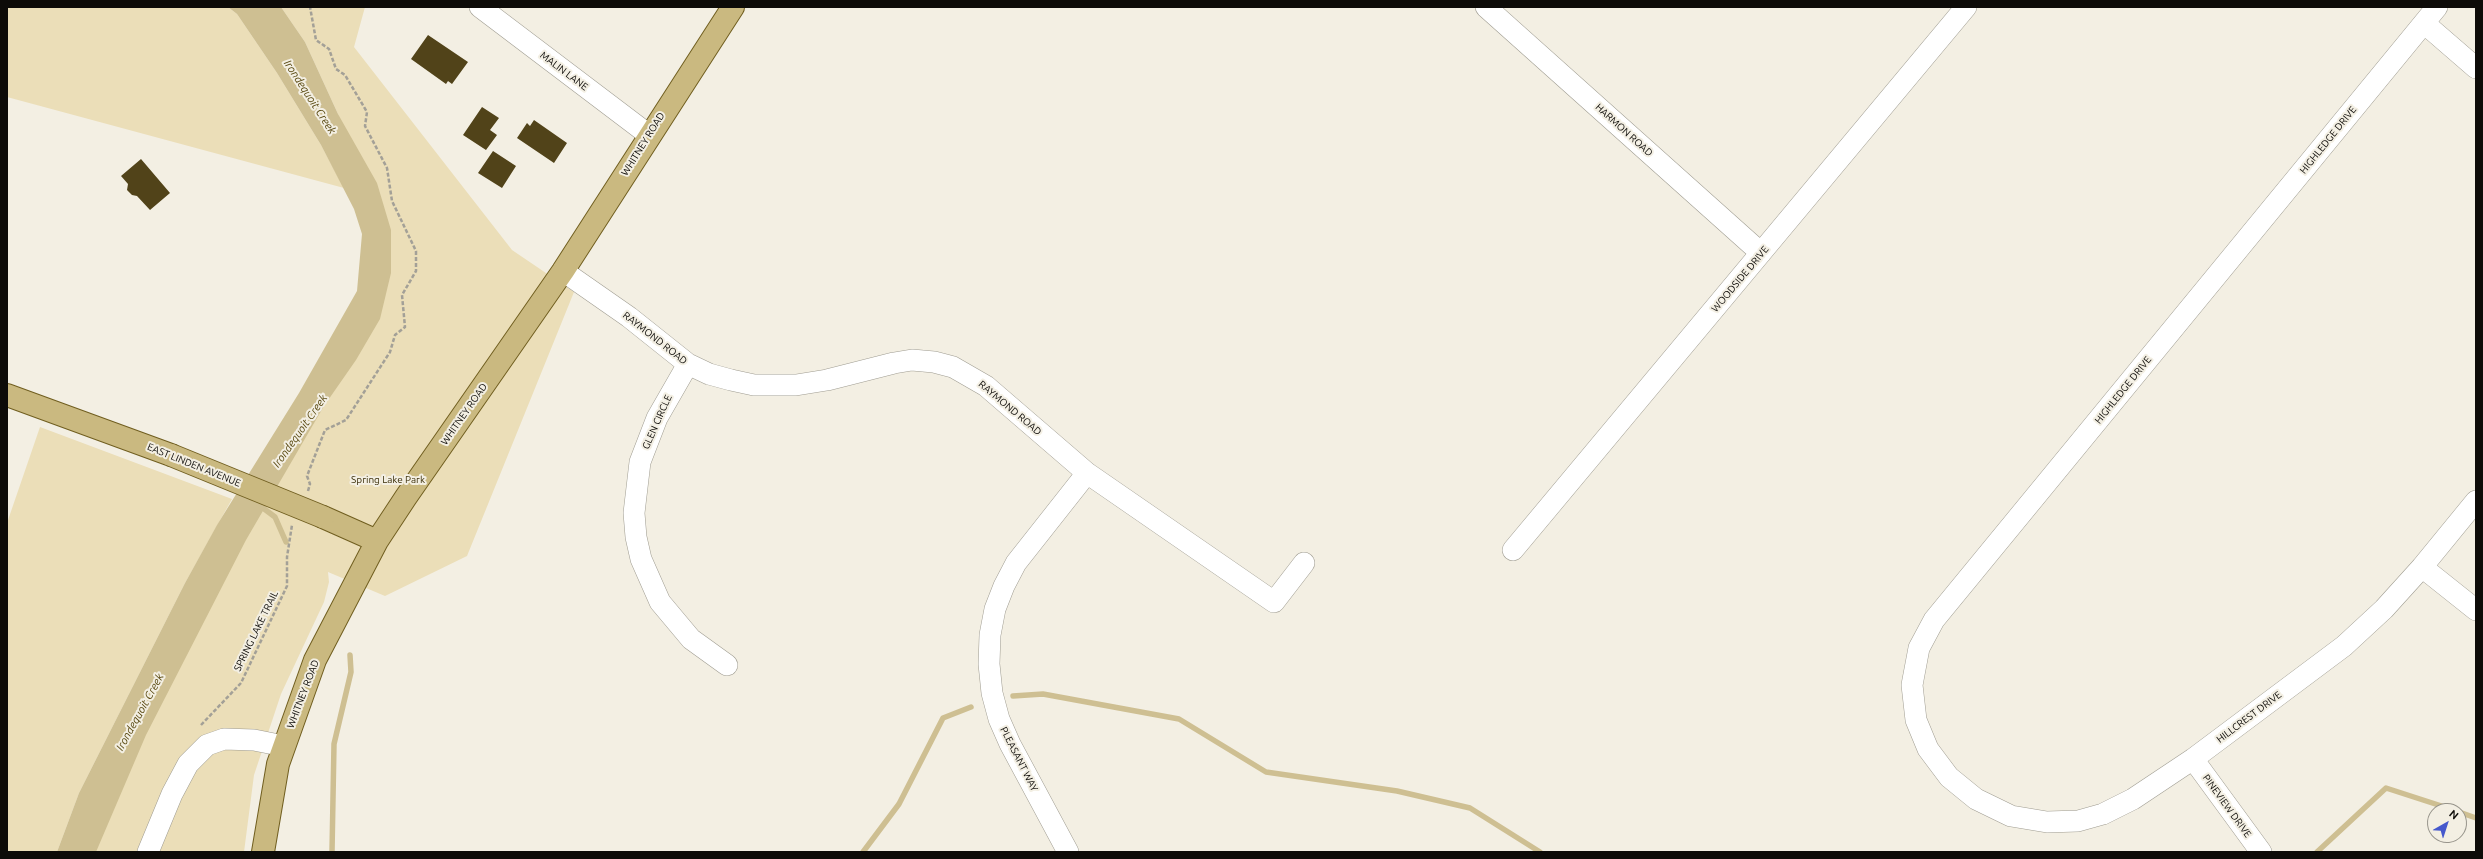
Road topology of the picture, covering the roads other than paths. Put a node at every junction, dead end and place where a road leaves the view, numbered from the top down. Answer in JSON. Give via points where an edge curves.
{"nodes":[{"id":1,"x":480,"y":7,"type":"edge"},
{"id":2,"x":733,"y":7,"type":"edge"},
{"id":3,"x":1486,"y":7,"type":"edge"},
{"id":4,"x":1966,"y":7,"type":"edge"},
{"id":5,"x":2437,"y":7,"type":"edge"},
{"id":6,"x":2424,"y":23,"type":"junction"},
{"id":7,"x":2476,"y":68,"type":"edge"},
{"id":8,"x":649,"y":135,"type":"junction"},
{"id":9,"x":1761,"y":253,"type":"junction"},
{"id":10,"x":563,"y":271,"type":"junction"},
{"id":11,"x":688,"y":364,"type":"junction"},
{"id":12,"x":7,"y":396,"type":"edge"},
{"id":13,"x":1087,"y":473,"type":"junction"},
{"id":14,"x":2476,"y":500,"type":"edge"},
{"id":15,"x":377,"y":542,"type":"junction"},
{"id":16,"x":1513,"y":550,"type":"dead end"},
{"id":17,"x":1304,"y":562,"type":"dead end"},
{"id":18,"x":2422,"y":567,"type":"junction"},
{"id":19,"x":2476,"y":610,"type":"edge"},
{"id":20,"x":727,"y":665,"type":"dead end"},
{"id":21,"x":284,"y":746,"type":"junction"},
{"id":22,"x":2193,"y":759,"type":"junction"},
{"id":23,"x":1970,"y":794,"type":"joint"},
{"id":24,"x":148,"y":852,"type":"edge"},
{"id":25,"x":263,"y":852,"type":"edge"},
{"id":26,"x":1068,"y":852,"type":"edge"},
{"id":27,"x":2261,"y":852,"type":"edge"}],
"edges":[{"from":1,"to":8,"type":"street","name":"MALIN LANE"},
{"from":2,"to":8,"type":"main road","name":"WHITNEY ROAD"},
{"from":3,"to":9,"type":"street","name":"HARMON ROAD"},
{"from":4,"to":9,"type":"street","name":"WOODSIDE DRIVE"},
{"from":5,"to":6,"type":"street","name":"HIGHLEDGE DRIVE"},
{"from":6,"to":7,"type":"street"},
{"from":6,"to":23,"type":"street","name":"HIGHLEDGE DRIVE","via":[[1934,620],[1919,648],[1912,685],[1916,720],[1928,750],[1949,777]]},
{"from":8,"to":10,"type":"main road","name":"WHITNEY ROAD"},
{"from":9,"to":16,"type":"street","name":"WOODSIDE DRIVE"},
{"from":10,"to":11,"type":"street","name":"RAYMOND ROAD","via":[[629,317]]},
{"from":10,"to":15,"type":"main road","name":"WHITNEY ROAD"},
{"from":11,"to":13,"type":"street","name":"RAYMOND ROAD","via":[[709,374],[731,380],[775,386],[827,380],[894,362],[912,360],[953,367],[986,386]]},
{"from":11,"to":20,"type":"street","name":"GLEN CIRCLE","via":[[657,418],[640,462],[634,513],[636,537],[660,602],[691,639]]},
{"from":12,"to":15,"type":"main road","name":"EAST LINDEN AVENUE","bridge":true,"via":[[171,455],[323,517]]},
{"from":13,"to":17,"type":"street","name":"RAYMOND ROAD","via":[[1274,602]]},
{"from":13,"to":26,"type":"street","name":"PLEASANT WAY","via":[[1016,563],[1002,591],[990,635],[990,678],[999,719]]},
{"from":14,"to":18,"type":"street","name":"HILLCREST DRIVE"},
{"from":15,"to":21,"type":"main road","name":"WHITNEY ROAD","via":[[315,660]]},
{"from":18,"to":19,"type":"street"},
{"from":18,"to":22,"type":"street","name":"HILLCREST DRIVE","via":[[2384,609],[2344,646]]},
{"from":21,"to":24,"type":"street","via":[[254,740],[224,739],[207,745],[188,764]]},
{"from":21,"to":25,"type":"main road","name":"WHITNEY ROAD","via":[[278,764]]},
{"from":22,"to":23,"type":"street","name":"HILLCREST DRIVE","via":[[2133,799],[2103,814],[2078,821],[2047,822],[2011,816]]},
{"from":22,"to":27,"type":"street","name":"PINEVIEW DRIVE"}]}
